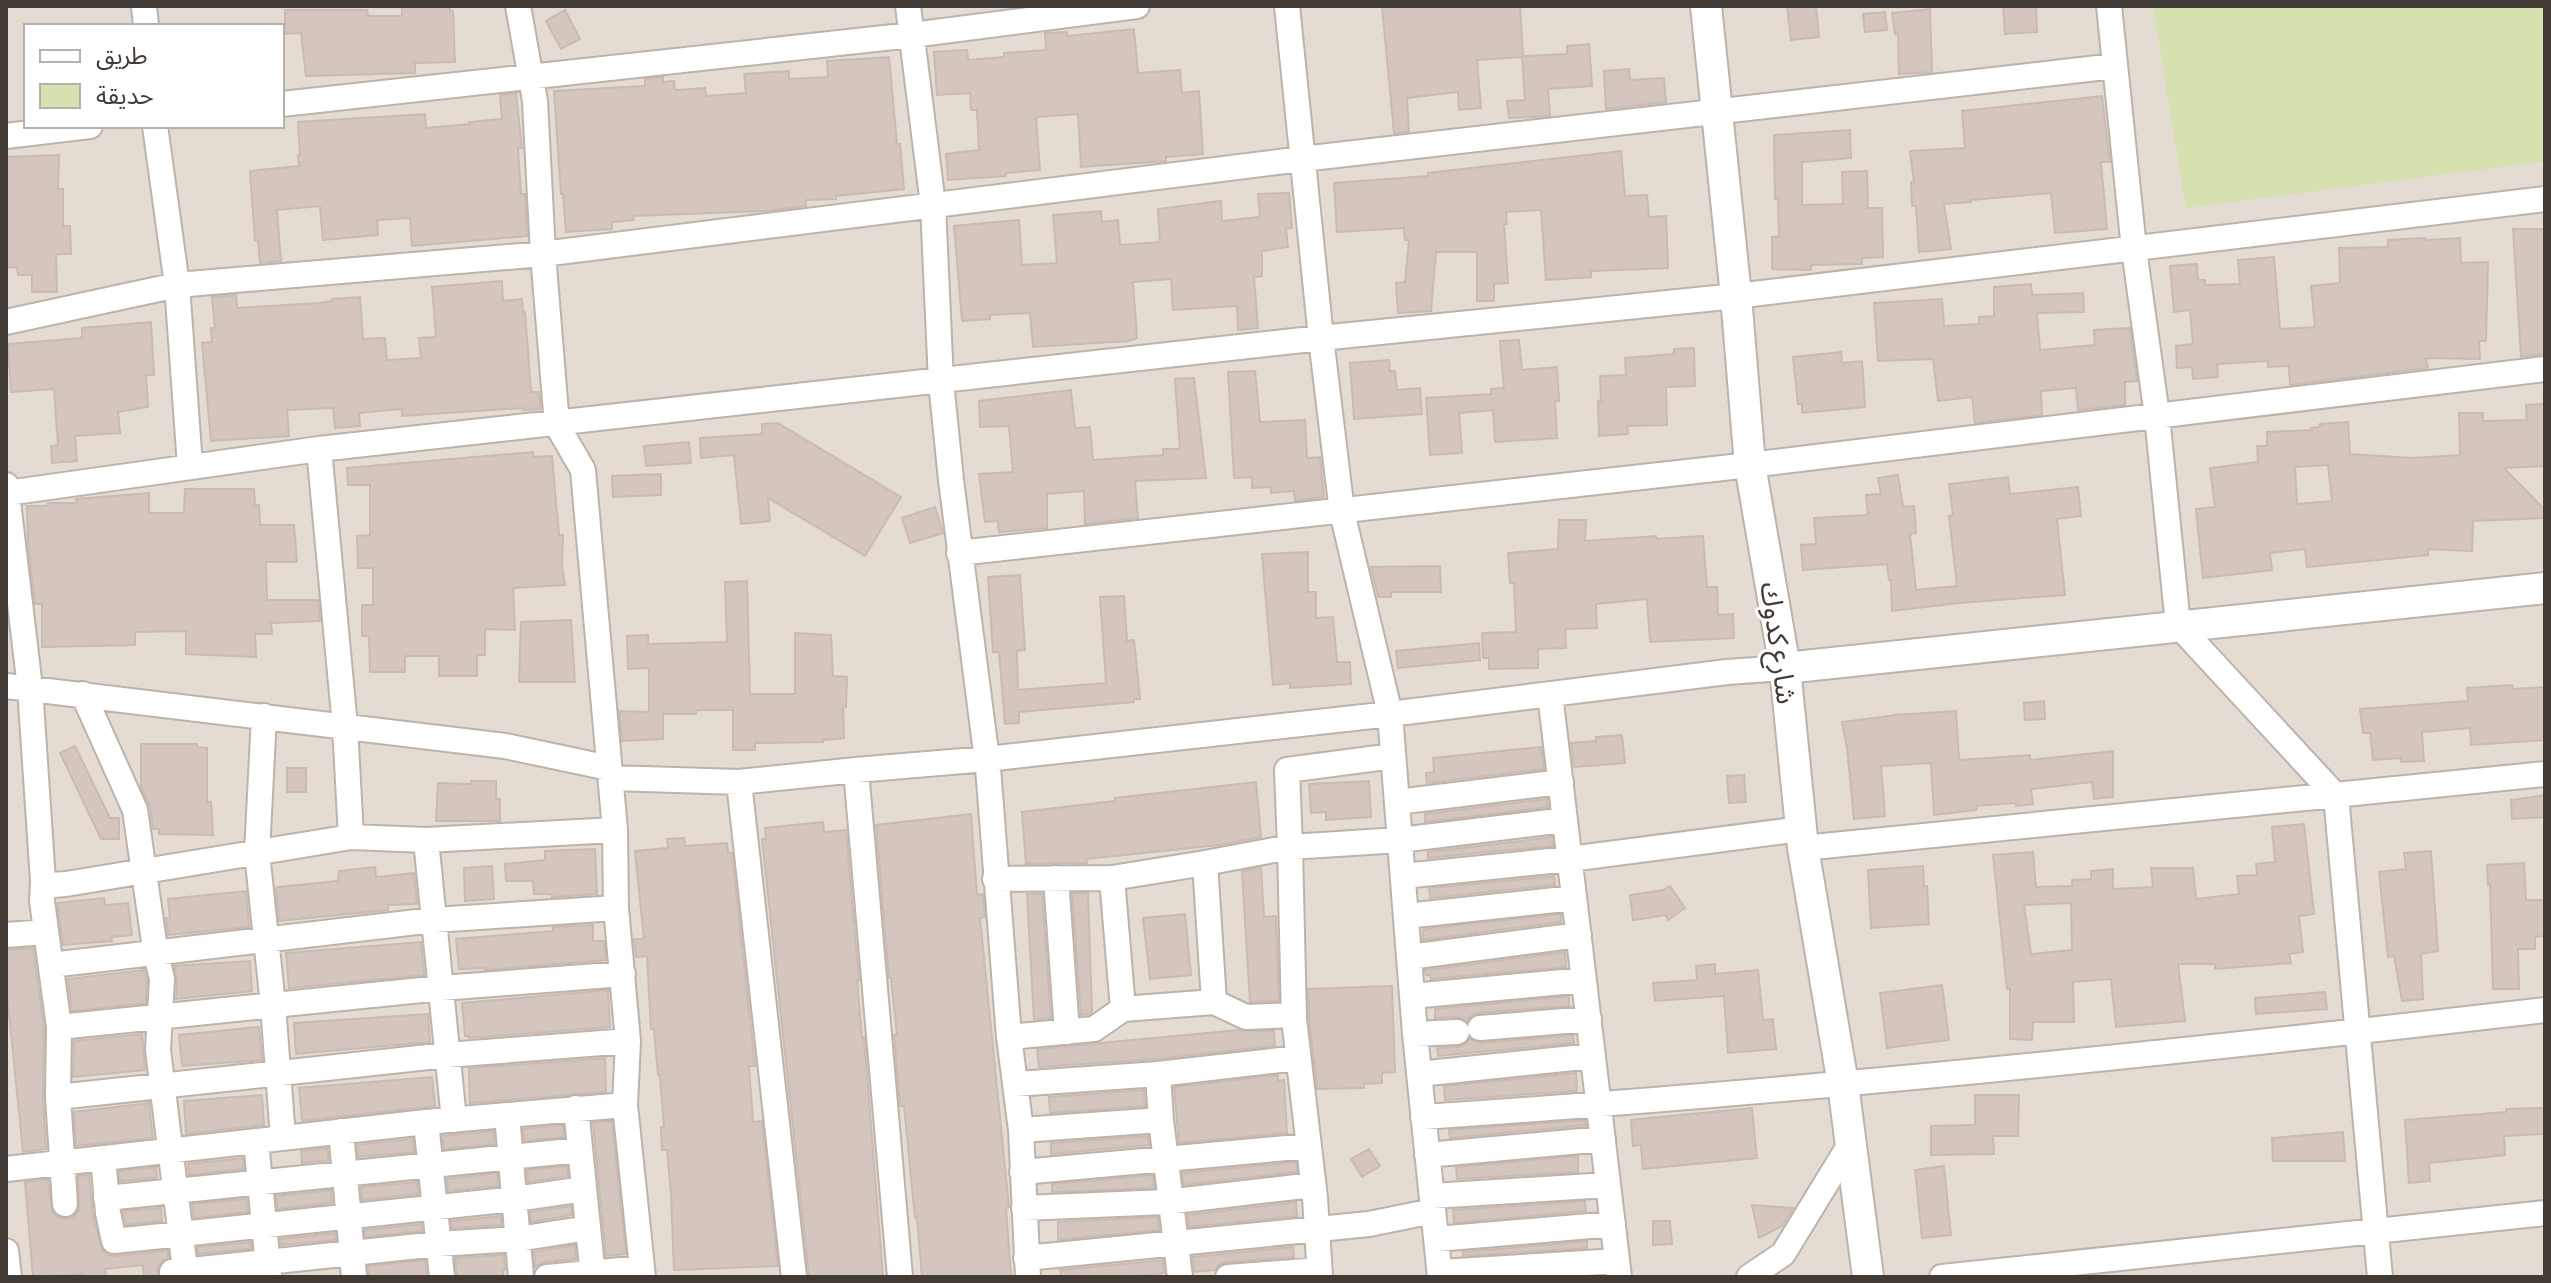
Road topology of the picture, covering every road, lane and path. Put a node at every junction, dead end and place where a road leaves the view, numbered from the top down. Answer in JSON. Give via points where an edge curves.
{"nodes":[{"id":1,"x":518,"y":6,"type":"edge"},
{"id":2,"x":908,"y":6,"type":"edge"},
{"id":3,"x":1137,"y":6,"type":"edge"},
{"id":4,"x":1287,"y":6,"type":"edge"},
{"id":5,"x":1706,"y":6,"type":"edge"},
{"id":6,"x":2109,"y":6,"type":"edge"},
{"id":7,"x":912,"y":35,"type":"junction"},
{"id":8,"x":2115,"y":66,"type":"junction"},
{"id":9,"x":529,"y":76,"type":"junction"},
{"id":10,"x":284,"y":104,"type":"edge"},
{"id":11,"x":1719,"y":112,"type":"junction"},
{"id":12,"x":73,"y":128,"type":"edge"},
{"id":13,"x":155,"y":128,"type":"edge"},
{"id":14,"x":6,"y":136,"type":"edge"},
{"id":15,"x":1302,"y":159,"type":"junction"},
{"id":16,"x":2545,"y":199,"type":"edge"},
{"id":17,"x":933,"y":205,"type":"junction"},
{"id":18,"x":2134,"y":249,"type":"junction"},
{"id":19,"x":543,"y":254,"type":"junction"},
{"id":20,"x":177,"y":285,"type":"junction"},
{"id":21,"x":1736,"y":296,"type":"junction"},
{"id":22,"x":6,"y":322,"type":"edge"},
{"id":23,"x":1321,"y":338,"type":"junction"},
{"id":24,"x":2545,"y":369,"type":"edge"},
{"id":25,"x":941,"y":382,"type":"junction"},
{"id":26,"x":2157,"y":416,"type":"junction"},
{"id":27,"x":557,"y":425,"type":"junction"},
{"id":28,"x":319,"y":449,"type":"junction"},
{"id":29,"x":1750,"y":465,"type":"junction"},
{"id":30,"x":190,"y":466,"type":"junction"},
{"id":31,"x":7,"y":489,"type":"edge"},
{"id":32,"x":1342,"y":512,"type":"junction"},
{"id":33,"x":959,"y":553,"type":"junction"},
{"id":34,"x":2545,"y":588,"type":"edge"},
{"id":35,"x":2178,"y":625,"type":"junction"},
{"id":36,"x":1785,"y":668,"type":"junction"},
{"id":37,"x":18,"y":687,"type":"edge"},
{"id":38,"x":83,"y":694,"type":"junction"},
{"id":39,"x":1550,"y":694,"type":"junction"},
{"id":40,"x":1390,"y":714,"type":"junction"},
{"id":41,"x":264,"y":716,"type":"junction"},
{"id":42,"x":345,"y":726,"type":"junction"},
{"id":43,"x":1393,"y":756,"type":"junction"},
{"id":44,"x":987,"y":759,"type":"junction"},
{"id":45,"x":856,"y":770,"type":"junction"},
{"id":46,"x":610,"y":773,"type":"junction"},
{"id":47,"x":2545,"y":774,"type":"edge"},
{"id":48,"x":739,"y":782,"type":"junction"},
{"id":49,"x":1561,"y":782,"type":"junction"},
{"id":50,"x":2336,"y":796,"type":"junction"},
{"id":51,"x":1397,"y":802,"type":"junction"},
{"id":52,"x":1565,"y":820,"type":"junction"},
{"id":53,"x":615,"y":830,"type":"junction"},
{"id":54,"x":351,"y":837,"type":"junction"},
{"id":55,"x":1802,"y":839,"type":"junction"},
{"id":56,"x":426,"y":840,"type":"junction"},
{"id":57,"x":1400,"y":840,"type":"junction"},
{"id":58,"x":1290,"y":847,"type":"junction"},
{"id":59,"x":257,"y":853,"type":"junction"},
{"id":60,"x":1570,"y":859,"type":"junction"},
{"id":61,"x":1205,"y":863,"type":"junction"},
{"id":62,"x":143,"y":871,"type":"junction"},
{"id":63,"x":1403,"y":876,"type":"junction"},
{"id":64,"x":1056,"y":878,"type":"junction"},
{"id":65,"x":1112,"y":878,"type":"junction"},
{"id":66,"x":995,"y":879,"type":"junction"},
{"id":67,"x":43,"y":881,"type":"junction"},
{"id":68,"x":1574,"y":898,"type":"junction"},
{"id":69,"x":616,"y":908,"type":"junction"},
{"id":70,"x":1406,"y":916,"type":"junction"},
{"id":71,"x":434,"y":920,"type":"junction"},
{"id":72,"x":46,"y":932,"type":"junction"},
{"id":73,"x":6,"y":935,"type":"edge"},
{"id":74,"x":1579,"y":935,"type":"junction"},
{"id":75,"x":267,"y":940,"type":"junction"},
{"id":76,"x":156,"y":953,"type":"junction"},
{"id":77,"x":1409,"y":957,"type":"junction"},
{"id":78,"x":51,"y":965,"type":"junction"},
{"id":79,"x":623,"y":974,"type":"junction"},
{"id":80,"x":1584,"y":980,"type":"junction"},
{"id":81,"x":441,"y":988,"type":"junction"},
{"id":82,"x":1412,"y":996,"type":"junction"},
{"id":83,"x":1214,"y":1002,"type":"junction"},
{"id":84,"x":273,"y":1005,"type":"junction"},
{"id":85,"x":1123,"y":1009,"type":"junction"},
{"id":86,"x":2545,"y":1010,"type":"edge"},
{"id":87,"x":1294,"y":1015,"type":"junction"},
{"id":88,"x":160,"y":1016,"type":"junction"},
{"id":89,"x":1589,"y":1019,"type":"junction"},
{"id":90,"x":59,"y":1027,"type":"junction"},
{"id":91,"x":2357,"y":1031,"type":"junction"},
{"id":92,"x":1067,"y":1032,"type":"junction"},
{"id":93,"x":1415,"y":1034,"type":"junction"},
{"id":94,"x":1009,"y":1037,"type":"junction"},
{"id":95,"x":628,"y":1041,"type":"junction"},
{"id":96,"x":447,"y":1055,"type":"junction"},
{"id":97,"x":1593,"y":1056,"type":"junction"},
{"id":98,"x":1298,"y":1058,"type":"junction"},
{"id":99,"x":277,"y":1073,"type":"junction"},
{"id":100,"x":1158,"y":1074,"type":"junction"},
{"id":101,"x":1419,"y":1074,"type":"junction"},
{"id":102,"x":1015,"y":1084,"type":"junction"},
{"id":103,"x":1843,"y":1084,"type":"junction"},
{"id":104,"x":162,"y":1085,"type":"junction"},
{"id":105,"x":58,"y":1097,"type":"junction"},
{"id":106,"x":625,"y":1105,"type":"junction"},
{"id":107,"x":1600,"y":1105,"type":"junction"},
{"id":108,"x":576,"y":1108,"type":"junction"},
{"id":109,"x":507,"y":1115,"type":"junction"},
{"id":110,"x":1423,"y":1117,"type":"junction"},
{"id":111,"x":454,"y":1120,"type":"junction"},
{"id":112,"x":1161,"y":1120,"type":"junction"},
{"id":113,"x":426,"y":1122,"type":"junction"},
{"id":114,"x":1021,"y":1130,"type":"junction"},
{"id":115,"x":341,"y":1131,"type":"junction"},
{"id":116,"x":283,"y":1138,"type":"junction"},
{"id":117,"x":1603,"y":1139,"type":"junction"},
{"id":118,"x":256,"y":1141,"type":"junction"},
{"id":119,"x":1309,"y":1146,"type":"junction"},
{"id":120,"x":1849,"y":1146,"type":"junction"},
{"id":121,"x":172,"y":1150,"type":"junction"},
{"id":122,"x":580,"y":1150,"type":"junction"},
{"id":123,"x":1427,"y":1155,"type":"junction"},
{"id":124,"x":103,"y":1158,"type":"junction"},
{"id":125,"x":511,"y":1158,"type":"junction"},
{"id":126,"x":1165,"y":1160,"type":"junction"},
{"id":127,"x":61,"y":1163,"type":"junction"},
{"id":128,"x":430,"y":1165,"type":"junction"},
{"id":129,"x":6,"y":1169,"type":"edge"},
{"id":130,"x":1022,"y":1172,"type":"junction"},
{"id":131,"x":345,"y":1174,"type":"junction"},
{"id":132,"x":260,"y":1183,"type":"junction"},
{"id":133,"x":1313,"y":1185,"type":"junction"},
{"id":134,"x":1608,"y":1185,"type":"junction"},
{"id":135,"x":584,"y":1189,"type":"junction"},
{"id":136,"x":176,"y":1191,"type":"junction"},
{"id":137,"x":106,"y":1198,"type":"junction"},
{"id":138,"x":515,"y":1199,"type":"junction"},
{"id":139,"x":1171,"y":1202,"type":"junction"},
{"id":140,"x":1432,"y":1203,"type":"junction"},
{"id":141,"x":65,"y":1204,"type":"dead end"},
{"id":142,"x":435,"y":1206,"type":"junction"},
{"id":143,"x":1024,"y":1208,"type":"junction"},
{"id":144,"x":2545,"y":1213,"type":"edge"},
{"id":145,"x":348,"y":1216,"type":"junction"},
{"id":146,"x":264,"y":1224,"type":"junction"},
{"id":147,"x":1613,"y":1224,"type":"junction"},
{"id":148,"x":588,"y":1228,"type":"junction"},
{"id":149,"x":1317,"y":1229,"type":"junction"},
{"id":150,"x":2376,"y":1232,"type":"junction"},
{"id":151,"x":181,"y":1233,"type":"junction"},
{"id":152,"x":518,"y":1239,"type":"junction"},
{"id":153,"x":1437,"y":1239,"type":"junction"},
{"id":154,"x":1176,"y":1243,"type":"junction"},
{"id":155,"x":438,"y":1244,"type":"junction"},
{"id":156,"x":6,"y":1251,"type":"edge"},
{"id":157,"x":353,"y":1265,"type":"edge"},
{"id":158,"x":1027,"y":1268,"type":"edge"},
{"id":159,"x":1618,"y":1269,"type":"edge"},
{"id":160,"x":268,"y":1270,"type":"edge"},
{"id":161,"x":643,"y":1272,"type":"edge"},
{"id":162,"x":181,"y":1273,"type":"edge"},
{"id":163,"x":1320,"y":1274,"type":"edge"},
{"id":164,"x":1440,"y":1274,"type":"edge"},
{"id":165,"x":593,"y":1275,"type":"edge"},
{"id":166,"x":9,"y":1277,"type":"edge"},
{"id":167,"x":442,"y":1277,"type":"edge"},
{"id":168,"x":521,"y":1277,"type":"edge"},
{"id":169,"x":547,"y":1277,"type":"edge"},
{"id":170,"x":794,"y":1277,"type":"edge"},
{"id":171,"x":900,"y":1277,"type":"edge"},
{"id":172,"x":1180,"y":1277,"type":"edge"},
{"id":173,"x":1228,"y":1277,"type":"edge"},
{"id":174,"x":1749,"y":1277,"type":"edge"},
{"id":175,"x":1868,"y":1277,"type":"edge"},
{"id":176,"x":1942,"y":1277,"type":"edge"},
{"id":177,"x":2380,"y":1277,"type":"edge"}],
"edges":[{"from":1,"to":9,"type":"street"},
{"from":2,"to":7,"type":"street"},
{"from":3,"to":7,"type":"street"},
{"from":4,"to":15,"type":"street"},
{"from":5,"to":11,"type":"street","name":"شارع كدوك"},
{"from":6,"to":8,"type":"street"},
{"from":7,"to":9,"type":"street"},
{"from":7,"to":17,"type":"street"},
{"from":8,"to":11,"type":"street"},
{"from":8,"to":18,"type":"street"},
{"from":9,"to":10,"type":"street"},
{"from":9,"to":19,"type":"street","via":[[535,101]]},
{"from":11,"to":15,"type":"street"},
{"from":11,"to":21,"type":"street","name":"شارع كدوك"},
{"from":12,"to":14,"type":"street"},
{"from":13,"to":20,"type":"street"},
{"from":15,"to":17,"type":"street"},
{"from":15,"to":23,"type":"street"},
{"from":16,"to":18,"type":"street"},
{"from":17,"to":19,"type":"street"},
{"from":17,"to":25,"type":"street"},
{"from":18,"to":21,"type":"street"},
{"from":18,"to":26,"type":"street"},
{"from":19,"to":20,"type":"street"},
{"from":19,"to":27,"type":"street"},
{"from":20,"to":22,"type":"street"},
{"from":20,"to":30,"type":"street"},
{"from":21,"to":23,"type":"street"},
{"from":21,"to":29,"type":"street","name":"شارع كدوك"},
{"from":23,"to":25,"type":"street"},
{"from":23,"to":32,"type":"street"},
{"from":24,"to":26,"type":"street"},
{"from":25,"to":27,"type":"street"},
{"from":25,"to":33,"type":"street"},
{"from":26,"to":29,"type":"street"},
{"from":26,"to":35,"type":"street"},
{"from":27,"to":28,"type":"street"},
{"from":27,"to":46,"type":"street","via":[[583,470]]},
{"from":28,"to":30,"type":"street"},
{"from":28,"to":42,"type":"street"},
{"from":29,"to":32,"type":"street"},
{"from":29,"to":36,"type":"street","name":"شارع كدوك"},
{"from":30,"to":31,"type":"street"},
{"from":31,"to":37,"type":"street"},
{"from":32,"to":33,"type":"street"},
{"from":32,"to":40,"type":"street"},
{"from":33,"to":44,"type":"street"},
{"from":34,"to":35,"type":"street"},
{"from":35,"to":36,"type":"street"},
{"from":35,"to":50,"type":"street"},
{"from":36,"to":39,"type":"street"},
{"from":36,"to":55,"type":"street","name":"شارع كدوك"},
{"from":37,"to":38,"type":"street"},
{"from":37,"to":67,"type":"street"},
{"from":38,"to":41,"type":"street"},
{"from":38,"to":62,"type":"street","via":[[135,810]]},
{"from":39,"to":40,"type":"street"},
{"from":39,"to":49,"type":"street"},
{"from":40,"to":43,"type":"street"},
{"from":40,"to":44,"type":"street"},
{"from":41,"to":42,"type":"street"},
{"from":41,"to":59,"type":"street"},
{"from":42,"to":46,"type":"street","via":[[505,746]]},
{"from":42,"to":54,"type":"street"},
{"from":43,"to":51,"type":"street"},
{"from":43,"to":58,"type":"street","via":[[1287,770]]},
{"from":44,"to":45,"type":"street"},
{"from":44,"to":66,"type":"street"},
{"from":45,"to":48,"type":"street"},
{"from":45,"to":171,"type":"street"},
{"from":46,"to":48,"type":"street"},
{"from":46,"to":53,"type":"street"},
{"from":47,"to":50,"type":"street"},
{"from":48,"to":170,"type":"street"},
{"from":49,"to":51,"type":"street"},
{"from":49,"to":52,"type":"street"},
{"from":50,"to":55,"type":"street"},
{"from":50,"to":91,"type":"street"},
{"from":51,"to":57,"type":"street"},
{"from":52,"to":57,"type":"street"},
{"from":52,"to":60,"type":"street"},
{"from":53,"to":56,"type":"street"},
{"from":53,"to":69,"type":"street"},
{"from":54,"to":56,"type":"street"},
{"from":54,"to":59,"type":"street"},
{"from":55,"to":60,"type":"street"},
{"from":55,"to":103,"type":"street","name":"شارع كدوك"},
{"from":56,"to":71,"type":"street"},
{"from":57,"to":58,"type":"street"},
{"from":57,"to":63,"type":"street"},
{"from":58,"to":61,"type":"street"},
{"from":58,"to":87,"type":"street"},
{"from":59,"to":62,"type":"street"},
{"from":59,"to":75,"type":"street"},
{"from":60,"to":63,"type":"street"},
{"from":60,"to":68,"type":"street"},
{"from":61,"to":65,"type":"street"},
{"from":61,"to":83,"type":"street"},
{"from":62,"to":67,"type":"street","via":[[66,884]]},
{"from":62,"to":76,"type":"street"},
{"from":63,"to":70,"type":"street"},
{"from":64,"to":65,"type":"street"},
{"from":64,"to":66,"type":"street"},
{"from":64,"to":92,"type":"street"},
{"from":65,"to":85,"type":"street"},
{"from":66,"to":94,"type":"street"},
{"from":67,"to":72,"type":"street"},
{"from":68,"to":70,"type":"street"},
{"from":68,"to":74,"type":"street"},
{"from":69,"to":71,"type":"street"},
{"from":69,"to":79,"type":"street"},
{"from":70,"to":77,"type":"street"},
{"from":71,"to":75,"type":"street"},
{"from":71,"to":81,"type":"street"},
{"from":72,"to":73,"type":"street"},
{"from":72,"to":78,"type":"street"},
{"from":74,"to":77,"type":"street"},
{"from":74,"to":80,"type":"street"},
{"from":75,"to":76,"type":"street"},
{"from":75,"to":84,"type":"street"},
{"from":76,"to":78,"type":"street"},
{"from":76,"to":88,"type":"street","via":[[162,979]]},
{"from":77,"to":82,"type":"street"},
{"from":78,"to":90,"type":"street"},
{"from":79,"to":81,"type":"street"},
{"from":79,"to":95,"type":"street"},
{"from":80,"to":82,"type":"street"},
{"from":80,"to":89,"type":"street"},
{"from":81,"to":84,"type":"street"},
{"from":81,"to":96,"type":"street"},
{"from":82,"to":93,"type":"street"},
{"from":83,"to":85,"type":"street"},
{"from":83,"to":87,"type":"street","via":[[1246,1017]]},
{"from":84,"to":88,"type":"street"},
{"from":84,"to":99,"type":"street"},
{"from":85,"to":92,"type":"street","via":[[1094,1029]]},
{"from":86,"to":91,"type":"street"},
{"from":87,"to":98,"type":"street"},
{"from":88,"to":90,"type":"street"},
{"from":88,"to":104,"type":"street"},
{"from":89,"to":93,"type":"street"},
{"from":89,"to":97,"type":"street"},
{"from":90,"to":105,"type":"street"},
{"from":91,"to":103,"type":"street"},
{"from":91,"to":150,"type":"street"},
{"from":92,"to":94,"type":"street"},
{"from":93,"to":101,"type":"street"},
{"from":94,"to":102,"type":"street"},
{"from":95,"to":96,"type":"street"},
{"from":95,"to":106,"type":"street"},
{"from":96,"to":99,"type":"street"},
{"from":96,"to":111,"type":"street"},
{"from":97,"to":101,"type":"street"},
{"from":97,"to":107,"type":"street"},
{"from":98,"to":100,"type":"street"},
{"from":98,"to":119,"type":"street"},
{"from":99,"to":104,"type":"street"},
{"from":99,"to":116,"type":"street"},
{"from":100,"to":102,"type":"street"},
{"from":100,"to":112,"type":"street"},
{"from":101,"to":110,"type":"street"},
{"from":102,"to":114,"type":"street"},
{"from":103,"to":107,"type":"street"},
{"from":103,"to":120,"type":"street","name":"شارع كدوك"},
{"from":104,"to":105,"type":"street"},
{"from":104,"to":121,"type":"street"},
{"from":105,"to":127,"type":"street"},
{"from":106,"to":108,"type":"street"},
{"from":106,"to":161,"type":"street"},
{"from":107,"to":110,"type":"street"},
{"from":107,"to":117,"type":"street"},
{"from":108,"to":109,"type":"street"},
{"from":108,"to":122,"type":"street"},
{"from":109,"to":111,"type":"street"},
{"from":109,"to":125,"type":"street"},
{"from":110,"to":123,"type":"street"},
{"from":111,"to":113,"type":"street"},
{"from":112,"to":114,"type":"street"},
{"from":112,"to":126,"type":"street"},
{"from":113,"to":115,"type":"street"},
{"from":113,"to":128,"type":"street"},
{"from":114,"to":130,"type":"street"},
{"from":115,"to":116,"type":"street"},
{"from":115,"to":131,"type":"street"},
{"from":116,"to":118,"type":"street"},
{"from":117,"to":123,"type":"street"},
{"from":117,"to":134,"type":"street"},
{"from":118,"to":121,"type":"street"},
{"from":118,"to":132,"type":"street"},
{"from":119,"to":126,"type":"street"},
{"from":119,"to":133,"type":"street"},
{"from":120,"to":174,"type":"street","via":[[1783,1254]]},
{"from":120,"to":175,"type":"street","name":"شارع كدوك"},
{"from":121,"to":124,"type":"street"},
{"from":121,"to":136,"type":"street"},
{"from":122,"to":125,"type":"street"},
{"from":122,"to":135,"type":"street"},
{"from":123,"to":140,"type":"street"},
{"from":124,"to":127,"type":"street"},
{"from":124,"to":137,"type":"street"},
{"from":125,"to":128,"type":"street"},
{"from":125,"to":138,"type":"street"},
{"from":126,"to":130,"type":"street"},
{"from":126,"to":139,"type":"street"},
{"from":127,"to":129,"type":"street"},
{"from":127,"to":141,"type":"street"},
{"from":128,"to":131,"type":"street"},
{"from":128,"to":142,"type":"street"},
{"from":130,"to":143,"type":"street"},
{"from":131,"to":132,"type":"street"},
{"from":131,"to":145,"type":"street"},
{"from":132,"to":136,"type":"street"},
{"from":132,"to":146,"type":"street"},
{"from":133,"to":139,"type":"street"},
{"from":133,"to":149,"type":"street"},
{"from":134,"to":140,"type":"street"},
{"from":134,"to":147,"type":"street"},
{"from":135,"to":138,"type":"street"},
{"from":135,"to":148,"type":"street"},
{"from":136,"to":137,"type":"street"},
{"from":136,"to":151,"type":"street"},
{"from":137,"to":151,"type":"street","via":[[114,1241]]},
{"from":138,"to":142,"type":"street"},
{"from":138,"to":152,"type":"street"},
{"from":139,"to":143,"type":"street"},
{"from":139,"to":154,"type":"street"},
{"from":140,"to":149,"type":"street","via":[[1369,1224]]},
{"from":140,"to":153,"type":"street"},
{"from":142,"to":145,"type":"street"},
{"from":142,"to":155,"type":"street"},
{"from":143,"to":158,"type":"street"},
{"from":144,"to":150,"type":"street"},
{"from":145,"to":146,"type":"street"},
{"from":145,"to":157,"type":"street"},
{"from":146,"to":151,"type":"street"},
{"from":146,"to":160,"type":"street"},
{"from":147,"to":153,"type":"street"},
{"from":147,"to":159,"type":"street"},
{"from":148,"to":152,"type":"street"},
{"from":148,"to":165,"type":"street"},
{"from":149,"to":154,"type":"street"},
{"from":149,"to":163,"type":"street"},
{"from":150,"to":176,"type":"street"},
{"from":150,"to":177,"type":"street"},
{"from":151,"to":162,"type":"street"},
{"from":152,"to":155,"type":"street"},
{"from":152,"to":168,"type":"street"},
{"from":153,"to":164,"type":"street"},
{"from":154,"to":158,"type":"street"},
{"from":154,"to":172,"type":"street"},
{"from":155,"to":157,"type":"street"},
{"from":155,"to":167,"type":"street"},
{"from":156,"to":166,"type":"street"},
{"from":157,"to":160,"type":"street"},
{"from":159,"to":164,"type":"street"},
{"from":160,"to":162,"type":"street"},
{"from":161,"to":165,"type":"street"},
{"from":163,"to":173,"type":"street"},
{"from":165,"to":169,"type":"street"}]}
